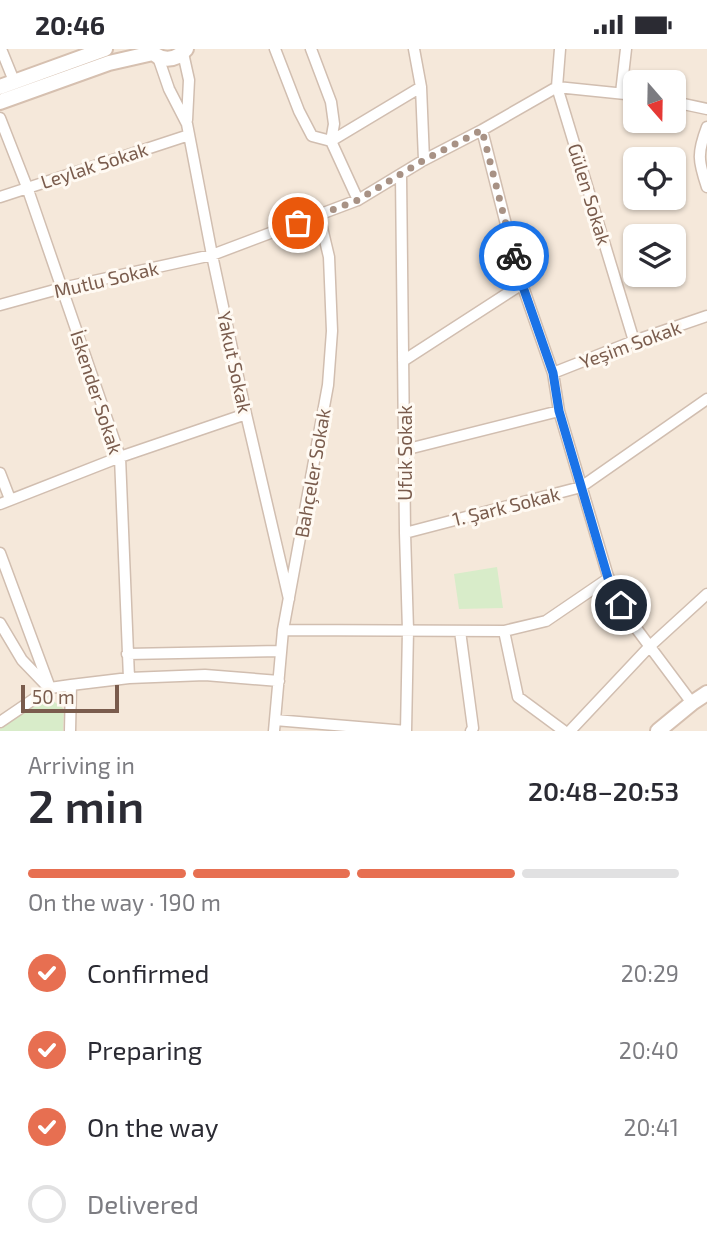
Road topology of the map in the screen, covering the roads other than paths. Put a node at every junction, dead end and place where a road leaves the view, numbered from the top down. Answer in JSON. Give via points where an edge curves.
{"nodes":[{"id":1,"x":1,"y":49,"type":"edge"},
{"id":2,"x":105,"y":49,"type":"edge"},
{"id":3,"x":275,"y":49,"type":"edge"},
{"id":4,"x":312,"y":49,"type":"edge"},
{"id":5,"x":414,"y":49,"type":"edge"},
{"id":6,"x":561,"y":49,"type":"edge"},
{"id":7,"x":626,"y":49,"type":"edge"},
{"id":8,"x":185,"y":51,"type":"edge"},
{"id":9,"x":153,"y":53,"type":"edge"},
{"id":10,"x":14,"y":81,"type":"junction"},
{"id":11,"x":0,"y":87,"type":"edge"},
{"id":12,"x":421,"y":87,"type":"junction"},
{"id":13,"x":557,"y":87,"type":"junction"},
{"id":14,"x":621,"y":93,"type":"joint"},
{"id":15,"x":0,"y":103,"type":"edge"},
{"id":16,"x":686,"y":105,"type":"edge"},
{"id":17,"x":707,"y":109,"type":"edge"},
{"id":18,"x":0,"y":118,"type":"edge"},
{"id":19,"x":187,"y":124,"type":"junction"},
{"id":20,"x":707,"y":127,"type":"edge"},
{"id":21,"x":482,"y":130,"type":"junction"},
{"id":22,"x":189,"y":135,"type":"junction"},
{"id":23,"x":331,"y":141,"type":"junction"},
{"id":24,"x":424,"y":160,"type":"junction"},
{"id":25,"x":401,"y":175,"type":"junction"},
{"id":26,"x":27,"y":187,"type":"junction"},
{"id":27,"x":707,"y":187,"type":"edge"},
{"id":28,"x":0,"y":197,"type":"edge"},
{"id":29,"x":358,"y":200,"type":"junction"},
{"id":30,"x":319,"y":215,"type":"junction"},
{"id":31,"x":212,"y":255,"type":"junction"},
{"id":32,"x":522,"y":284,"type":"junction"},
{"id":33,"x":62,"y":288,"type":"junction"},
{"id":34,"x":0,"y":305,"type":"edge"},
{"id":35,"x":707,"y":316,"type":"edge"},
{"id":36,"x":634,"y":341,"type":"junction"},
{"id":37,"x":403,"y":361,"type":"junction"},
{"id":38,"x":553,"y":373,"type":"junction"},
{"id":39,"x":707,"y":399,"type":"edge"},
{"id":40,"x":559,"y":411,"type":"junction"},
{"id":41,"x":246,"y":414,"type":"junction"},
{"id":42,"x":404,"y":450,"type":"junction"},
{"id":43,"x":120,"y":457,"type":"junction"},
{"id":44,"x":0,"y":473,"type":"edge"},
{"id":45,"x":581,"y":487,"type":"junction"},
{"id":46,"x":5,"y":501,"type":"edge"},
{"id":47,"x":405,"y":533,"type":"junction"},
{"id":48,"x":0,"y":553,"type":"edge"},
{"id":49,"x":608,"y":578,"type":"junction"},
{"id":50,"x":707,"y":594,"type":"edge"},
{"id":51,"x":289,"y":599,"type":"junction"},
{"id":52,"x":0,"y":623,"type":"edge"},
{"id":53,"x":283,"y":630,"type":"junction"},
{"id":54,"x":408,"y":630,"type":"junction"},
{"id":55,"x":460,"y":631,"type":"junction"},
{"id":56,"x":504,"y":631,"type":"junction"},
{"id":57,"x":650,"y":646,"type":"junction"},
{"id":58,"x":281,"y":650,"type":"junction"},
{"id":59,"x":127,"y":654,"type":"junction"},
{"id":60,"x":129,"y":678,"type":"junction"},
{"id":61,"x":279,"y":681,"type":"junction"},
{"id":62,"x":71,"y":685,"type":"junction"},
{"id":63,"x":50,"y":688,"type":"junction"},
{"id":64,"x":707,"y":693,"type":"edge"},
{"id":65,"x":692,"y":703,"type":"junction"},
{"id":66,"x":0,"y":722,"type":"edge"},
{"id":67,"x":275,"y":726,"type":"edge"},
{"id":68,"x":70,"y":731,"type":"edge"},
{"id":69,"x":407,"y":731,"type":"edge"},
{"id":70,"x":471,"y":731,"type":"edge"},
{"id":71,"x":564,"y":731,"type":"edge"},
{"id":72,"x":570,"y":731,"type":"edge"},
{"id":73,"x":658,"y":731,"type":"edge"}],
"edges":[{"from":1,"to":10,"type":"street"},
{"from":2,"to":10,"type":"main road"},
{"from":3,"to":23,"type":"street","via":[[312,136]]},
{"from":4,"to":23,"type":"street","via":[[331,102]]},
{"from":5,"to":12,"type":"street"},
{"from":6,"to":13,"type":"street"},
{"from":7,"to":14,"type":"street"},
{"from":8,"to":9,"type":"main road","via":[[171,59]]},
{"from":8,"to":19,"type":"street"},
{"from":9,"to":15,"type":"main road","via":[[109,63]]},
{"from":9,"to":19,"type":"street"},
{"from":10,"to":11,"type":"main road"},
{"from":12,"to":23,"type":"street"},
{"from":12,"to":24,"type":"street"},
{"from":13,"to":14,"type":"street"},
{"from":13,"to":21,"type":"street","name":"Mutlu Sokak"},
{"from":13,"to":36,"type":"street","name":"Gülen Sokak"},
{"from":16,"to":17,"type":"street"},
{"from":18,"to":26,"type":"street","name":"İskender Sokak"},
{"from":19,"to":22,"type":"street","name":"Yakut Sokak"},
{"from":20,"to":27,"type":"street","via":[[699,166]]},
{"from":21,"to":24,"type":"street","name":"Mutlu Sokak"},
{"from":21,"to":32,"type":"street"},
{"from":22,"to":26,"type":"street","name":"Leylak Sokak"},
{"from":22,"to":31,"type":"street","name":"Yakut Sokak"},
{"from":23,"to":29,"type":"street"},
{"from":24,"to":25,"type":"street","name":"Mutlu Sokak"},
{"from":25,"to":29,"type":"street","name":"Mutlu Sokak"},
{"from":25,"to":37,"type":"street","name":"Ufuk Sokak"},
{"from":26,"to":28,"type":"street","name":"Leylak Sokak"},
{"from":26,"to":33,"type":"street","name":"İskender Sokak"},
{"from":29,"to":30,"type":"street","name":"Mutlu Sokak"},
{"from":30,"to":31,"type":"street","name":"Mutlu Sokak"},
{"from":30,"to":51,"type":"street","name":"Bahçeler Sokak","via":[[329,257],[332,331],[328,385]]},
{"from":31,"to":33,"type":"street","name":"Mutlu Sokak"},
{"from":31,"to":41,"type":"street","name":"Yakut Sokak"},
{"from":32,"to":37,"type":"street"},
{"from":32,"to":38,"type":"street"},
{"from":33,"to":34,"type":"street","name":"Mutlu Sokak"},
{"from":33,"to":43,"type":"street","name":"İskender Sokak"},
{"from":35,"to":36,"type":"street","name":"Yeşim Sokak"},
{"from":36,"to":38,"type":"street","name":"Yeşim Sokak"},
{"from":37,"to":42,"type":"street","name":"Ufuk Sokak"},
{"from":38,"to":40,"type":"street"},
{"from":39,"to":45,"type":"street","name":"1. Şark Sokak"},
{"from":40,"to":42,"type":"street"},
{"from":40,"to":45,"type":"street"},
{"from":41,"to":43,"type":"street"},
{"from":41,"to":51,"type":"street","name":"Yakut Sokak"},
{"from":42,"to":47,"type":"street","name":"Ufuk Sokak"},
{"from":43,"to":46,"type":"street"},
{"from":43,"to":59,"type":"street","name":"İskender Sokak"},
{"from":44,"to":46,"type":"street"},
{"from":45,"to":47,"type":"street","name":"1. Şark Sokak"},
{"from":45,"to":49,"type":"street"},
{"from":47,"to":54,"type":"street","name":"Ufuk Sokak"},
{"from":48,"to":63,"type":"street"},
{"from":49,"to":56,"type":"street","via":[[546,621]]},
{"from":49,"to":57,"type":"street","via":[[629,621]]},
{"from":50,"to":57,"type":"street"},
{"from":51,"to":53,"type":"street","name":"Bahçeler Sokak"},
{"from":52,"to":63,"type":"street","via":[[22,660]]},
{"from":53,"to":54,"type":"street"},
{"from":53,"to":58,"type":"street","name":"Bahçeler Sokak"},
{"from":54,"to":55,"type":"street"},
{"from":54,"to":69,"type":"street","name":"Ufuk Sokak"},
{"from":55,"to":56,"type":"street"},
{"from":55,"to":70,"type":"street"},
{"from":56,"to":71,"type":"street","via":[[518,697]]},
{"from":57,"to":65,"type":"street"},
{"from":57,"to":72,"type":"street"},
{"from":58,"to":59,"type":"street"},
{"from":58,"to":61,"type":"street","name":"Bahçeler Sokak"},
{"from":59,"to":60,"type":"street","name":"İskender Sokak"},
{"from":60,"to":61,"type":"street","via":[[205,675]]},
{"from":60,"to":62,"type":"street"},
{"from":61,"to":67,"type":"street","name":"Bahçeler Sokak"},
{"from":62,"to":63,"type":"street"},
{"from":62,"to":68,"type":"street"},
{"from":63,"to":66,"type":"street"},
{"from":64,"to":65,"type":"main road"},
{"from":65,"to":73,"type":"main road"},
{"from":67,"to":69,"type":"street"}]}
